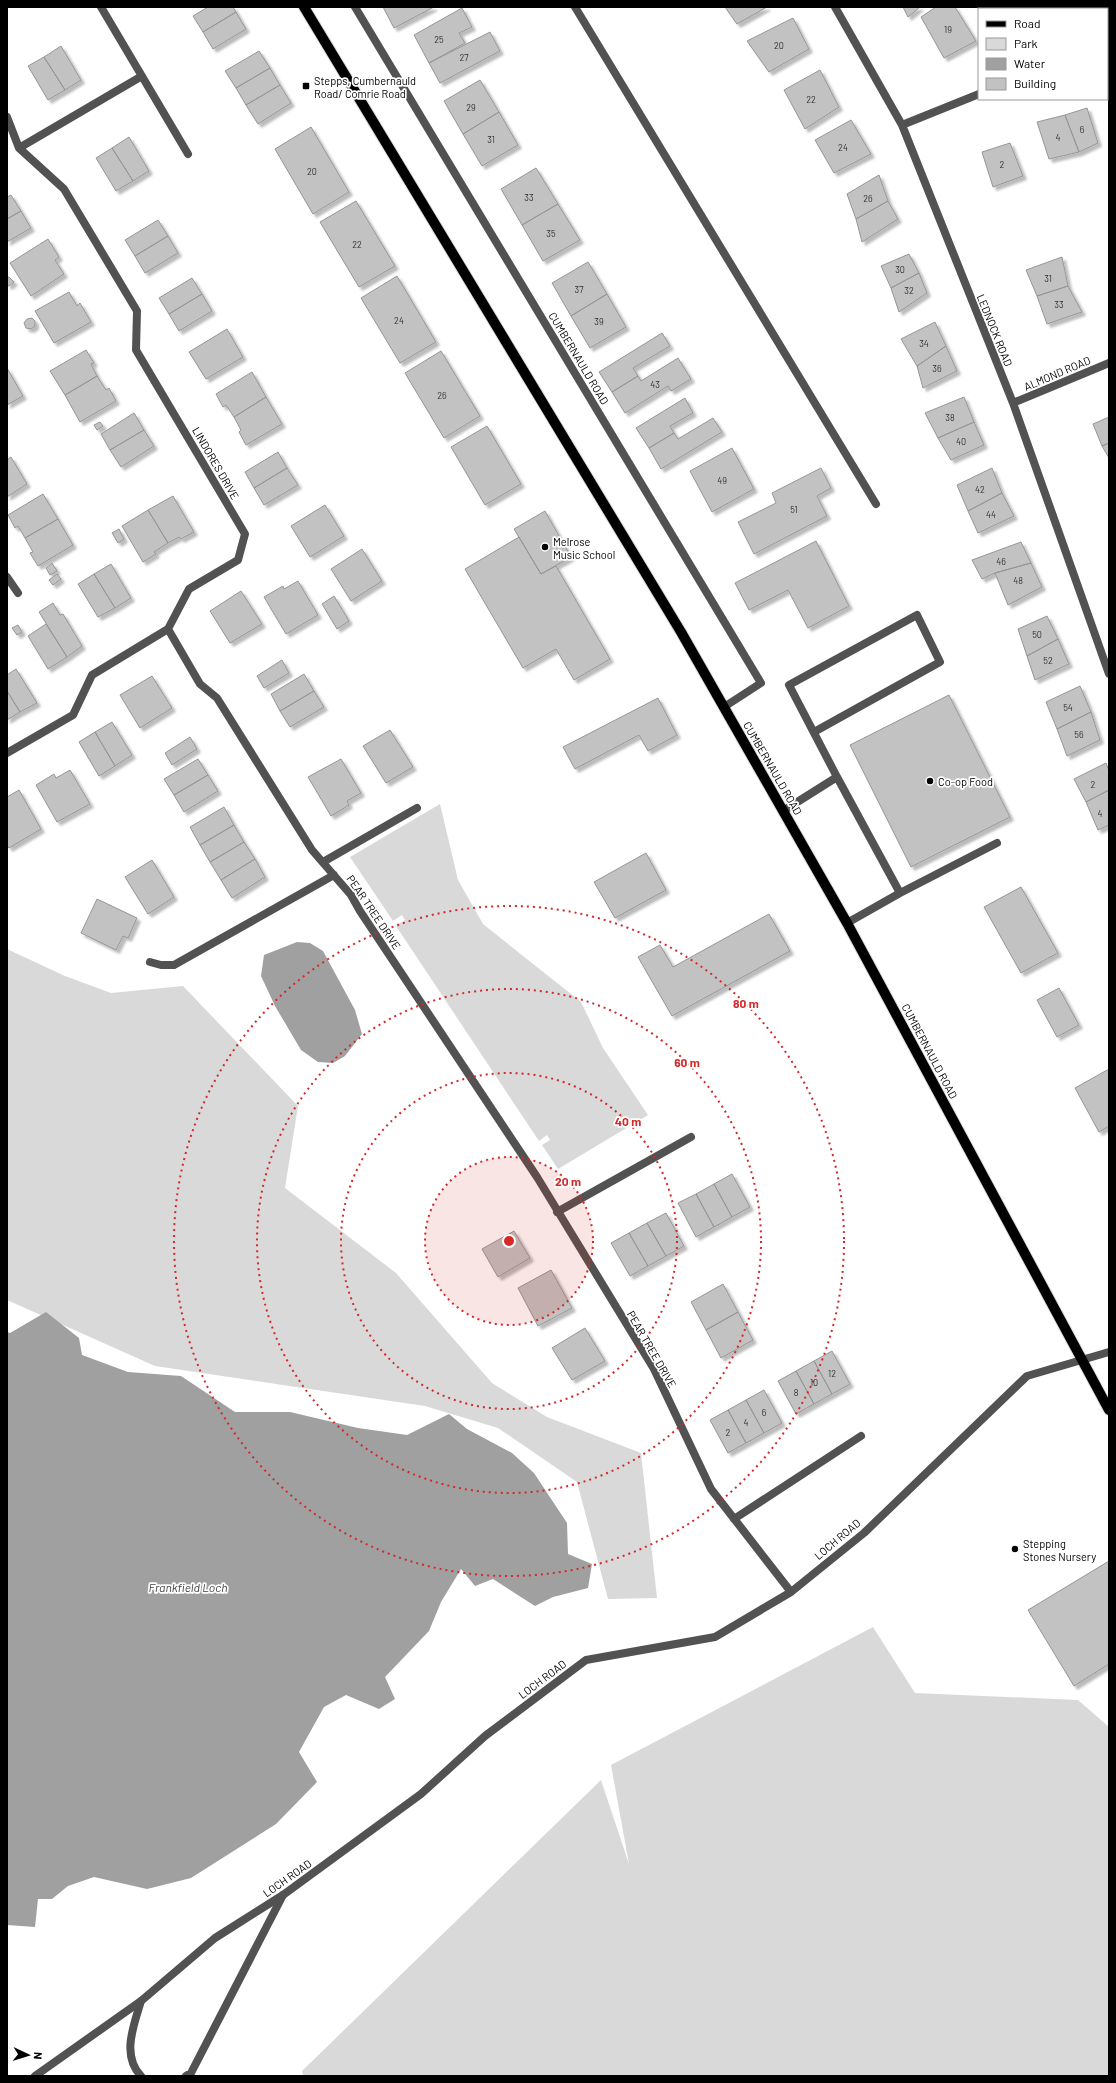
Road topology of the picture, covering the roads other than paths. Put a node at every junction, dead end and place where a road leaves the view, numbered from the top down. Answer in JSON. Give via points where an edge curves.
{"nodes":[{"id":1,"x":101,"y":7,"type":"edge"},
{"id":2,"x":304,"y":7,"type":"edge"},
{"id":3,"x":354,"y":7,"type":"edge"},
{"id":4,"x":575,"y":7,"type":"edge"},
{"id":5,"x":835,"y":7,"type":"edge"},
{"id":6,"x":142,"y":76,"type":"junction"},
{"id":7,"x":978,"y":94,"type":"edge"},
{"id":8,"x":7,"y":117,"type":"edge"},
{"id":9,"x":902,"y":125,"type":"junction"},
{"id":10,"x":19,"y":148,"type":"junction"},
{"id":11,"x":188,"y":154,"type":"dead end"},
{"id":12,"x":1109,"y":363,"type":"edge"},
{"id":13,"x":1013,"y":403,"type":"junction"},
{"id":14,"x":876,"y":504,"type":"dead end"},
{"id":15,"x":7,"y":577,"type":"edge"},
{"id":16,"x":18,"y":593,"type":"dead end"},
{"id":17,"x":168,"y":629,"type":"junction"},
{"id":18,"x":1109,"y":674,"type":"edge"},
{"id":19,"x":724,"y":707,"type":"junction"},
{"id":20,"x":814,"y":732,"type":"junction"},
{"id":21,"x":7,"y":753,"type":"edge"},
{"id":22,"x":837,"y":777,"type":"junction"},
{"id":23,"x":417,"y":808,"type":"dead end"},
{"id":24,"x":784,"y":811,"type":"junction"},
{"id":25,"x":997,"y":843,"type":"dead end"},
{"id":26,"x":323,"y":862,"type":"junction"},
{"id":27,"x":334,"y":875,"type":"junction"},
{"id":28,"x":900,"y":893,"type":"junction"},
{"id":29,"x":847,"y":923,"type":"junction"},
{"id":30,"x":150,"y":962,"type":"dead end"},
{"id":31,"x":691,"y":1137,"type":"dead end"},
{"id":32,"x":558,"y":1212,"type":"junction"},
{"id":33,"x":1109,"y":1352,"type":"edge"},
{"id":34,"x":1082,"y":1360,"type":"junction"},
{"id":35,"x":1109,"y":1410,"type":"edge"},
{"id":36,"x":861,"y":1436,"type":"dead end"},
{"id":37,"x":734,"y":1519,"type":"junction"},
{"id":38,"x":791,"y":1592,"type":"junction"},
{"id":39,"x":283,"y":1895,"type":"junction"},
{"id":40,"x":141,"y":2001,"type":"junction"},
{"id":41,"x":35,"y":2076,"type":"edge"},
{"id":42,"x":141,"y":2076,"type":"edge"},
{"id":43,"x":186,"y":2076,"type":"edge"}],
"edges":[{"from":1,"to":6,"type":"street"},
{"from":2,"to":19,"type":"main road","name":"CUMBERNAULD ROAD","via":[[556,422]]},
{"from":3,"to":19,"type":"street","name":"CUMBERNAULD ROAD","via":[[761,683]]},
{"from":4,"to":14,"type":"street"},
{"from":5,"to":9,"type":"street","name":"LEDNOCK ROAD"},
{"from":6,"to":10,"type":"street"},
{"from":6,"to":11,"type":"street"},
{"from":7,"to":9,"type":"street"},
{"from":8,"to":10,"type":"street","name":"LINDORES DRIVE"},
{"from":9,"to":13,"type":"street","name":"LEDNOCK ROAD"},
{"from":10,"to":17,"type":"street","name":"LINDORES DRIVE","via":[[64,189],[138,311],[136,350],[244,534],[238,560],[189,589]]},
{"from":12,"to":13,"type":"street","name":"ALMOND ROAD"},
{"from":13,"to":18,"type":"street","name":"LEDNOCK ROAD"},
{"from":15,"to":16,"type":"street"},
{"from":17,"to":21,"type":"street","via":[[92,675],[73,715]]},
{"from":17,"to":26,"type":"street","name":"PEAR TREE DRIVE","via":[[200,684],[217,698],[312,850]]},
{"from":19,"to":24,"type":"main road","name":"CUMBERNAULD ROAD"},
{"from":20,"to":20,"type":"street","via":[[790,685],[916,615],[940,662]]},
{"from":20,"to":22,"type":"street"},
{"from":22,"to":24,"type":"street"},
{"from":22,"to":28,"type":"street"},
{"from":23,"to":26,"type":"street"},
{"from":24,"to":29,"type":"main road","name":"CUMBERNAULD ROAD"},
{"from":25,"to":28,"type":"street"},
{"from":26,"to":27,"type":"street","name":"PEAR TREE DRIVE"},
{"from":27,"to":30,"type":"street","via":[[174,965]]},
{"from":27,"to":32,"type":"street","name":"PEAR TREE DRIVE","via":[[351,895],[538,1176]]},
{"from":28,"to":29,"type":"street"},
{"from":29,"to":34,"type":"main road","name":"CUMBERNAULD ROAD"},
{"from":31,"to":32,"type":"street"},
{"from":32,"to":37,"type":"street","name":"PEAR TREE DRIVE","via":[[654,1369],[711,1489]]},
{"from":33,"to":34,"type":"street","name":"LOCH ROAD"},
{"from":34,"to":35,"type":"main road","name":"CUMBERNAULD ROAD"},
{"from":34,"to":38,"type":"street","name":"LOCH ROAD","via":[[1027,1376],[864,1533]]},
{"from":36,"to":37,"type":"street"},
{"from":37,"to":38,"type":"street","name":"PEAR TREE DRIVE"},
{"from":38,"to":39,"type":"street","name":"LOCH ROAD","via":[[715,1637],[586,1660],[485,1736],[421,1794]]},
{"from":39,"to":40,"type":"street","name":"LOCH ROAD","via":[[215,1938]]},
{"from":39,"to":43,"type":"street","via":[[191,2073]]},
{"from":40,"to":41,"type":"street","name":"LOCH ROAD"},
{"from":40,"to":42,"type":"street","via":[[129,2042],[135,2069]]}]}
